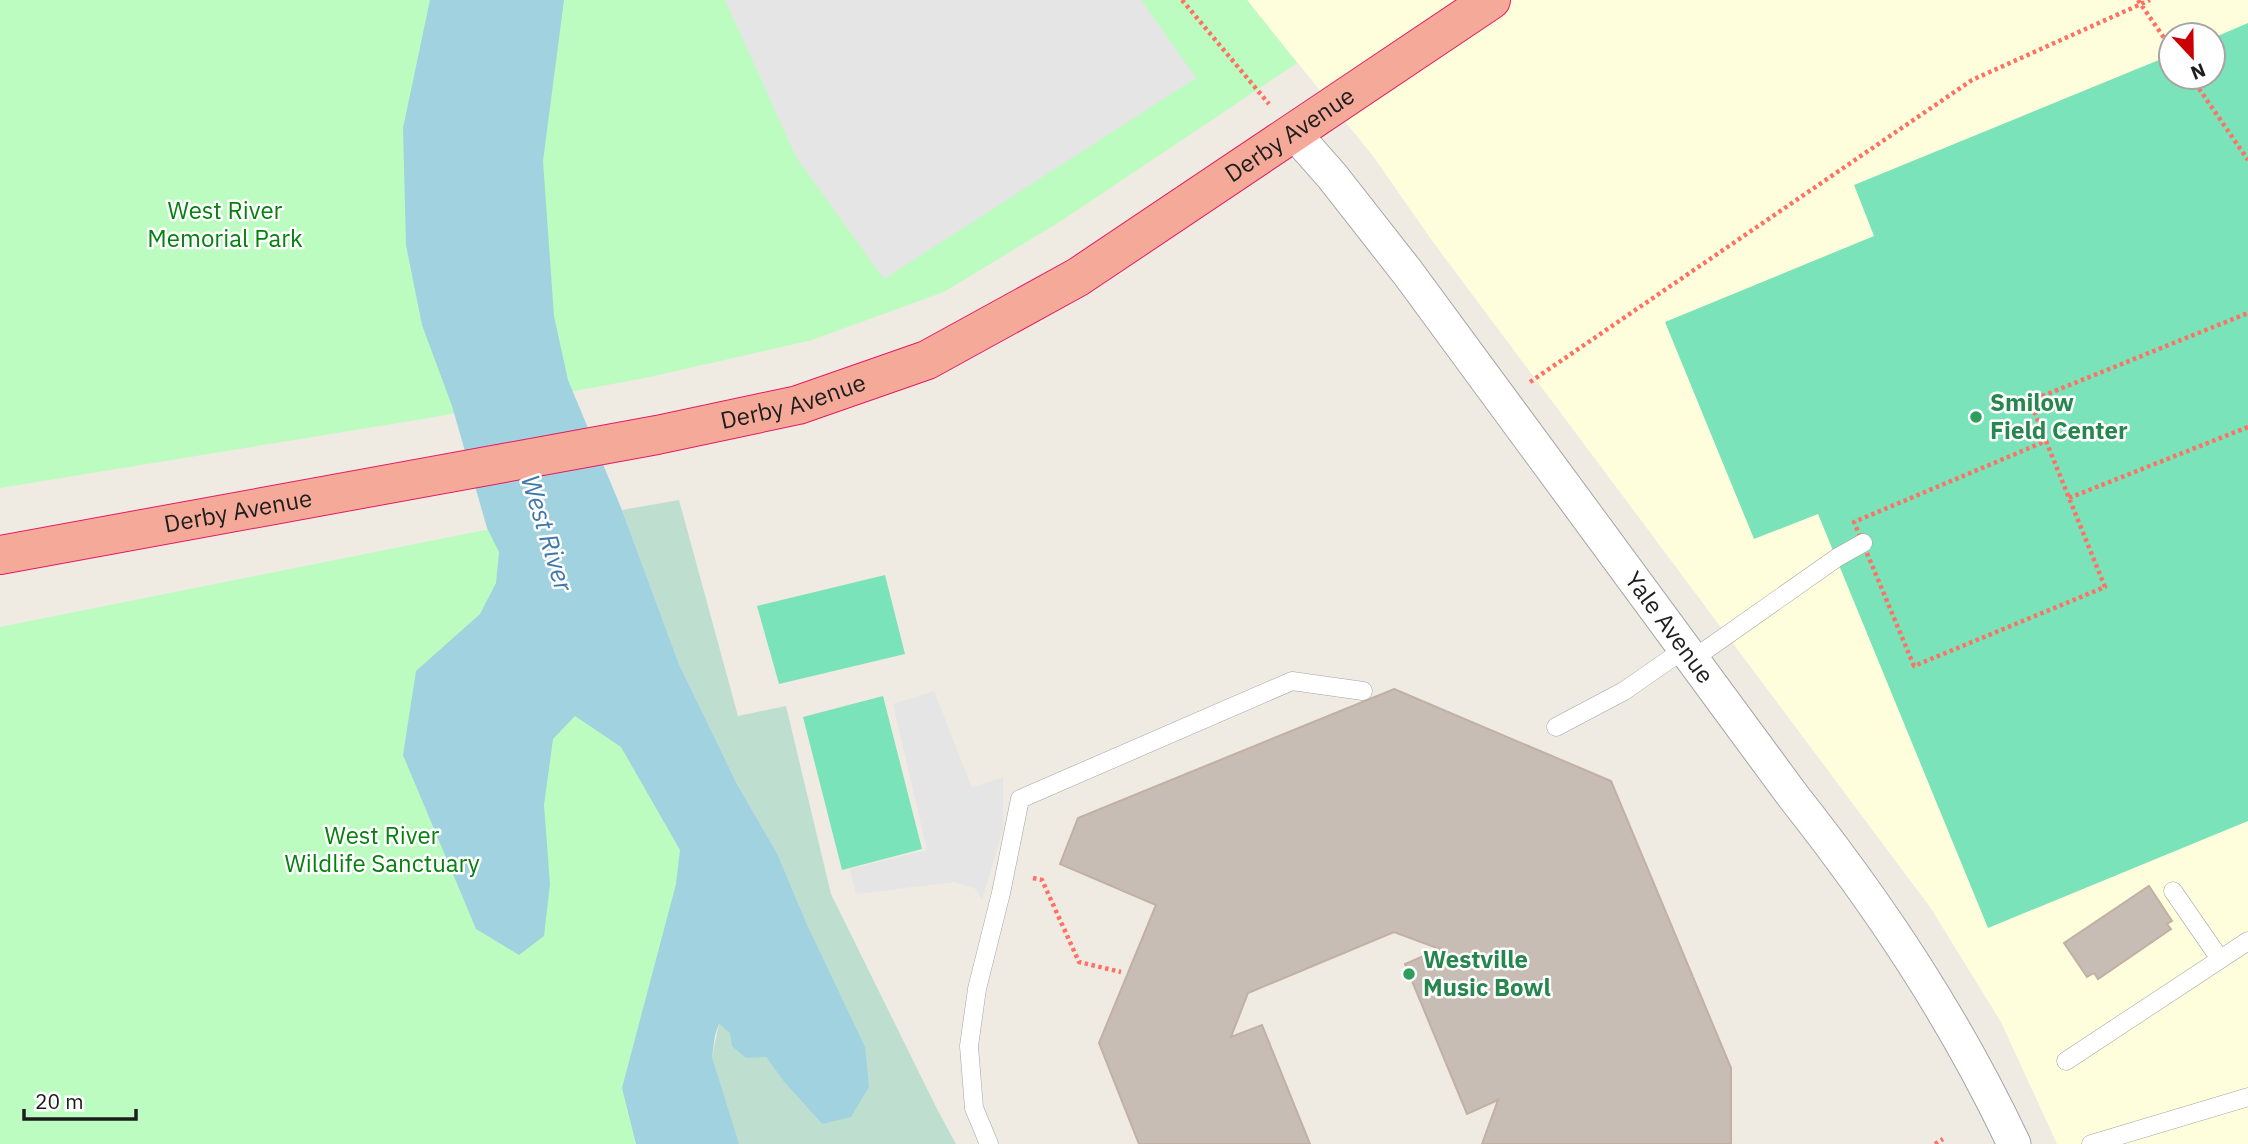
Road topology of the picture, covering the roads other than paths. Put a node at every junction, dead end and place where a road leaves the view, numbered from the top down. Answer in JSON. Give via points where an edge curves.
{"nodes":[{"id":1,"x":1491,"y":0,"type":"edge"},
{"id":2,"x":1294,"y":133,"type":"junction"},
{"id":3,"x":1863,"y":543,"type":"road end"},
{"id":4,"x":0,"y":555,"type":"edge"},
{"id":5,"x":1690,"y":654,"type":"junction"},
{"id":6,"x":1363,"y":691,"type":"dead end"},
{"id":7,"x":1556,"y":727,"type":"dead end"},
{"id":8,"x":2173,"y":891,"type":"dead end"},
{"id":9,"x":2248,"y":941,"type":"edge"},
{"id":10,"x":2220,"y":959,"type":"junction"},
{"id":11,"x":2066,"y":1061,"type":"dead end"},
{"id":12,"x":2248,"y":1097,"type":"edge"},
{"id":13,"x":989,"y":1144,"type":"edge"},
{"id":14,"x":2014,"y":1144,"type":"edge"},
{"id":15,"x":2091,"y":1144,"type":"edge"}],
"edges":[{"from":1,"to":2,"type":"highway","name":"Derby Avenue"},
{"from":2,"to":4,"type":"highway","name":"Derby Avenue","via":[[1077,277],[927,360],[798,405]]},
{"from":2,"to":5,"type":"street","name":"Yale Avenue","via":[[1408,273]]},
{"from":3,"to":5,"type":"lane"},
{"from":5,"to":7,"type":"lane"},
{"from":5,"to":14,"type":"street","name":"Yale Avenue","via":[[1908,952],[1950,1020]]},
{"from":6,"to":13,"type":"lane","via":[[1292,681],[1020,799],[977,989],[969,1046],[974,1108]]},
{"from":8,"to":10,"type":"lane"},
{"from":9,"to":10,"type":"lane"},
{"from":10,"to":11,"type":"lane"},
{"from":12,"to":15,"type":"lane"}]}
